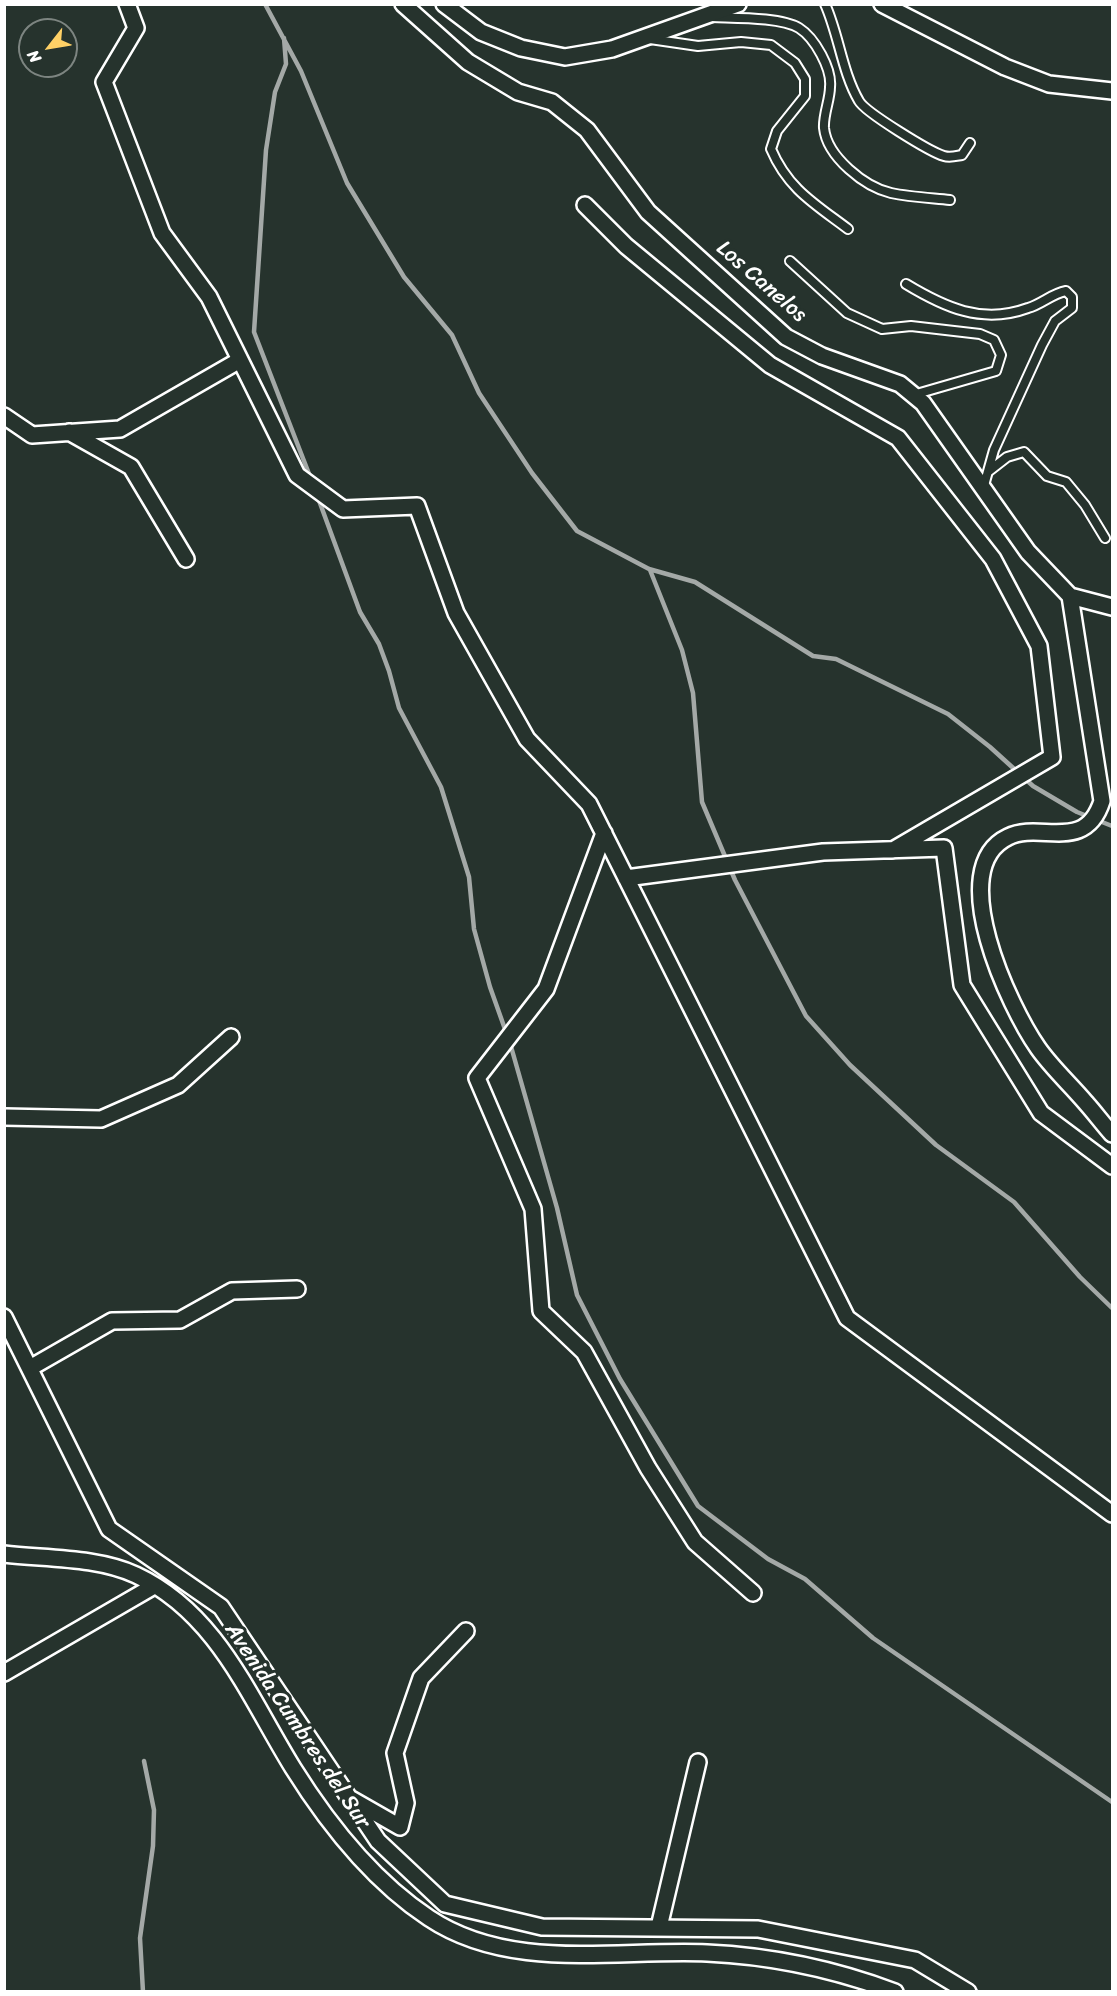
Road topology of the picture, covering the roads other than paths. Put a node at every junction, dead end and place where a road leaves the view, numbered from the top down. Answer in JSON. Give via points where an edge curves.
{"nodes":[{"id":1,"x":127,"y":4,"type":"edge"},
{"id":2,"x":403,"y":4,"type":"edge"},
{"id":3,"x":444,"y":4,"type":"edge"},
{"id":4,"x":738,"y":4,"type":"edge"},
{"id":5,"x":825,"y":4,"type":"edge"},
{"id":6,"x":882,"y":4,"type":"edge"},
{"id":7,"x":702,"y":16,"type":"junction"},
{"id":8,"x":643,"y":38,"type":"junction"},
{"id":9,"x":1113,"y":91,"type":"edge"},
{"id":10,"x":970,"y":143,"type":"dead end"},
{"id":11,"x":950,"y":200,"type":"dead end"},
{"id":12,"x":585,"y":205,"type":"dead end"},
{"id":13,"x":848,"y":229,"type":"dead end"},
{"id":14,"x":790,"y":261,"type":"dead end"},
{"id":15,"x":906,"y":284,"type":"dead end"},
{"id":16,"x":240,"y":360,"type":"junction"},
{"id":17,"x":913,"y":395,"type":"junction"},
{"id":18,"x":4,"y":416,"type":"edge"},
{"id":19,"x":69,"y":432,"type":"junction"},
{"id":20,"x":989,"y":471,"type":"junction"},
{"id":21,"x":983,"y":489,"type":"junction"},
{"id":22,"x":1105,"y":538,"type":"dead end"},
{"id":23,"x":186,"y":560,"type":"dead end"},
{"id":24,"x":1070,"y":596,"type":"junction"},
{"id":25,"x":1113,"y":608,"type":"edge"},
{"id":26,"x":604,"y":833,"type":"junction"},
{"id":27,"x":893,"y":850,"type":"junction"},
{"id":28,"x":626,"y":878,"type":"junction"},
{"id":29,"x":231,"y":1037,"type":"dead end"},
{"id":30,"x":4,"y":1117,"type":"edge"},
{"id":31,"x":1113,"y":1134,"type":"edge"},
{"id":32,"x":1113,"y":1166,"type":"edge"},
{"id":33,"x":297,"y":1288,"type":"dead end"},
{"id":34,"x":4,"y":1317,"type":"edge"},
{"id":35,"x":30,"y":1368,"type":"junction"},
{"id":36,"x":1113,"y":1514,"type":"edge"},
{"id":37,"x":4,"y":1554,"type":"edge"},
{"id":38,"x":154,"y":1586,"type":"junction"},
{"id":39,"x":753,"y":1593,"type":"dead end"},
{"id":40,"x":466,"y":1631,"type":"dead end"},
{"id":41,"x":4,"y":1673,"type":"edge"},
{"id":42,"x":698,"y":1761,"type":"dead end"},
{"id":43,"x":348,"y":1798,"type":"junction"},
{"id":44,"x":659,"y":1927,"type":"junction"},
{"id":45,"x":896,"y":1992,"type":"edge"},
{"id":46,"x":968,"y":1992,"type":"edge"}],
"edges":[{"from":1,"to":16,"type":"street","via":[[136,28],[104,82],[162,233],[209,297]]},
{"from":2,"to":17,"type":"street","name":"Los Canelos","via":[[468,62],[518,92],[552,102],[587,129],[648,212],[786,337],[822,356],[900,384]]},
{"from":3,"to":8,"type":"street","via":[[481,32],[521,48],[565,57],[612,49]]},
{"from":4,"to":7,"type":"street"},
{"from":5,"to":10,"type":"lane","via":[[851,86],[861,104],[929,150],[947,157],[962,155]]},
{"from":6,"to":9,"type":"street","via":[[1005,67],[1049,84]]},
{"from":7,"to":8,"type":"street"},
{"from":7,"to":11,"type":"lane","via":[[776,22],[799,28],[822,54],[831,85],[824,129],[847,168],[867,183],[890,192]]},
{"from":8,"to":13,"type":"lane","via":[[698,46],[741,42],[771,45],[795,63],[805,79],[805,96],[777,131],[771,149],[781,171],[802,195]]},
{"from":12,"to":27,"type":"street","via":[[626,246],[770,365],[898,438],[993,559],[1039,646],[1052,757]]},
{"from":14,"to":17,"type":"lane","via":[[847,313],[882,329],[911,326],[980,334],[994,340],[1001,356],[996,371]]},
{"from":15,"to":20,"type":"lane","via":[[940,304],[971,314],[994,315],[1029,308],[1066,291],[1072,297],[1072,308],[1055,321],[1042,345],[994,450]]},
{"from":16,"to":19,"type":"street","via":[[120,429]]},
{"from":16,"to":26,"type":"street","via":[[297,475],[343,509],[417,506],[456,613],[527,739],[589,804]]},
{"from":17,"to":21,"type":"street","name":"Los Canelos","via":[[923,403]]},
{"from":18,"to":19,"type":"street","via":[[32,435]]},
{"from":19,"to":23,"type":"street","via":[[130,467]]},
{"from":20,"to":21,"type":"lane"},
{"from":20,"to":22,"type":"lane","via":[[1007,457],[1024,453],[1047,476],[1066,482]]},
{"from":21,"to":24,"type":"street","name":"Los Canelos","via":[[1028,552]]},
{"from":24,"to":25,"type":"street"},
{"from":24,"to":31,"type":"street","via":[[1102,801],[1092,821],[1078,830],[1018,833],[1000,841],[984,867],[981,901],[994,961],[1025,1028],[1052,1067]]},
{"from":26,"to":28,"type":"street"},
{"from":26,"to":39,"type":"street","via":[[546,989],[477,1078],[533,1209],[541,1311],[584,1353],[648,1468],[695,1542]]},
{"from":27,"to":28,"type":"street","via":[[822,852]]},
{"from":27,"to":32,"type":"street","via":[[944,848],[962,985],[1041,1113]]},
{"from":28,"to":36,"type":"street","via":[[847,1318]]},
{"from":29,"to":30,"type":"street","via":[[178,1085],[101,1119]]},
{"from":33,"to":35,"type":"street","via":[[232,1291],[180,1320],[112,1321]]},
{"from":34,"to":35,"type":"street"},
{"from":35,"to":43,"type":"street","via":[[109,1529],[221,1607]]},
{"from":37,"to":38,"type":"street","name":"Avenida Cumbres del Sur","via":[[107,1566]]},
{"from":38,"to":41,"type":"street"},
{"from":38,"to":45,"type":"street","name":"Avenida Cumbres del Sur","via":[[200,1623],[230,1659],[293,1768],[351,1846],[404,1898],[448,1929],[487,1944],[529,1952],[704,1953],[775,1959],[839,1973]]},
{"from":40,"to":43,"type":"street","via":[[421,1678],[395,1753],[406,1803],[400,1827]]},
{"from":42,"to":44,"type":"street"},
{"from":43,"to":44,"type":"street","via":[[378,1841],[445,1904],[542,1927]]},
{"from":44,"to":46,"type":"street","via":[[758,1929],[915,1960]]}]}
